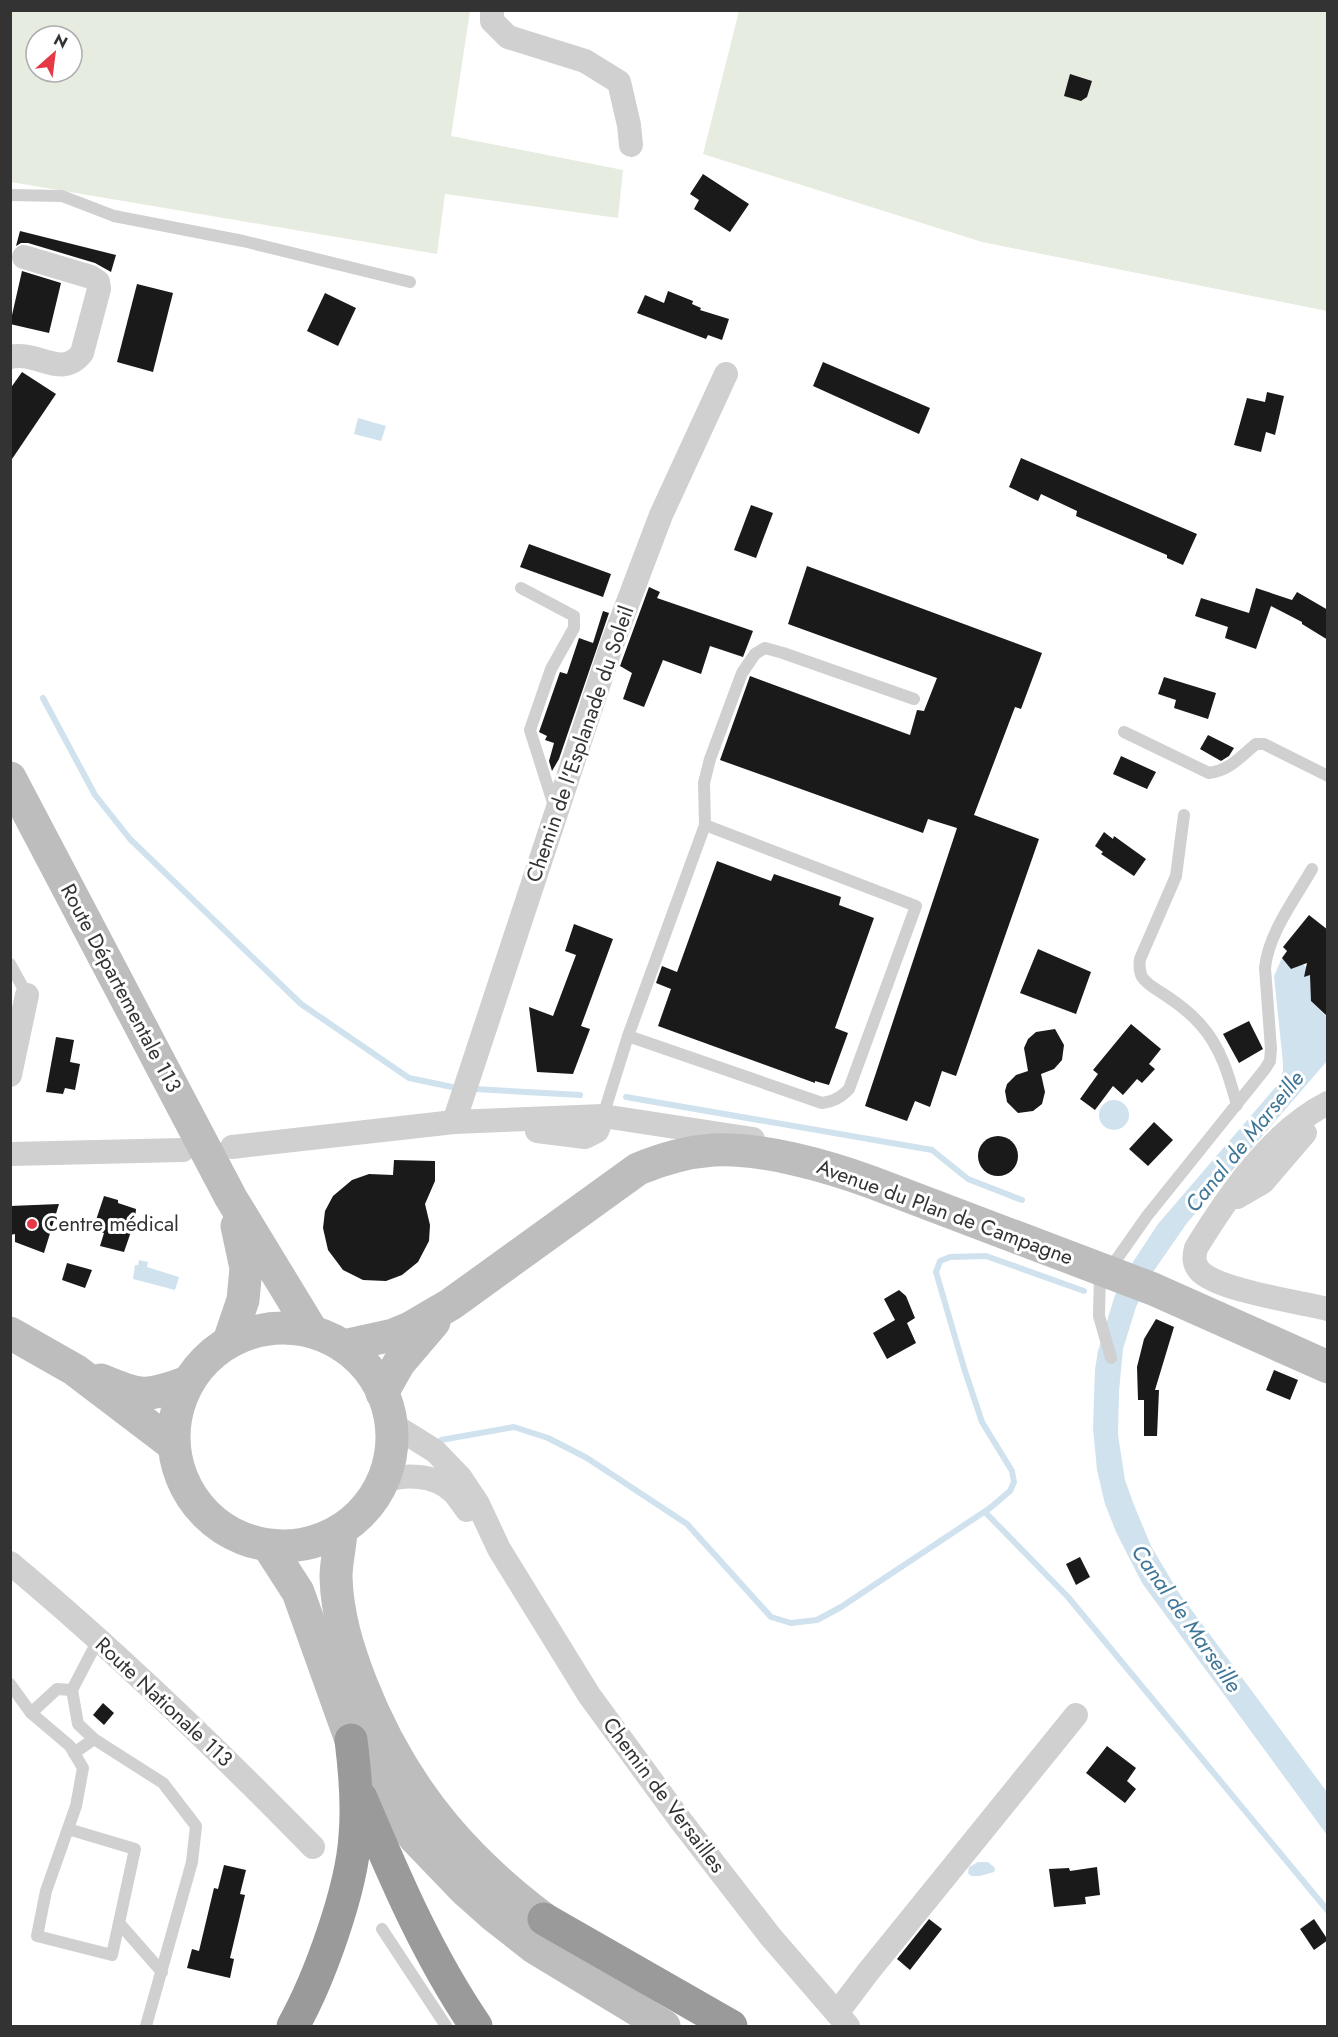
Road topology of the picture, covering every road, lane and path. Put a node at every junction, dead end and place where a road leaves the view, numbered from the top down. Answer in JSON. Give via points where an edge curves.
{"nodes":[{"id":1,"x":492,"y":10,"type":"edge"},
{"id":2,"x":631,"y":145,"type":"dead end"},
{"id":3,"x":10,"y":195,"type":"edge"},
{"id":4,"x":24,"y":257,"type":"dead end"},
{"id":5,"x":410,"y":282,"type":"dead end"},
{"id":6,"x":10,"y":357,"type":"edge"},
{"id":7,"x":726,"y":374,"type":"dead end"},
{"id":8,"x":521,"y":588,"type":"dead end"},
{"id":9,"x":914,"y":699,"type":"dead end"},
{"id":10,"x":1124,"y":732,"type":"dead end"},
{"id":11,"x":1328,"y":776,"type":"edge"},
{"id":12,"x":10,"y":778,"type":"edge"},
{"id":13,"x":556,"y":812,"type":"junction"},
{"id":14,"x":1184,"y":815,"type":"dead end"},
{"id":15,"x":705,"y":825,"type":"junction"},
{"id":16,"x":1312,"y":869,"type":"dead end"},
{"id":17,"x":10,"y":964,"type":"edge"},
{"id":18,"x":27,"y":995,"type":"joint"},
{"id":19,"x":628,"y":1036,"type":"junction"},
{"id":20,"x":10,"y":1075,"type":"edge"},
{"id":21,"x":1328,"y":1103,"type":"edge"},
{"id":22,"x":1237,"y":1105,"type":"junction"},
{"id":23,"x":603,"y":1116,"type":"junction"},
{"id":24,"x":454,"y":1122,"type":"junction"},
{"id":25,"x":232,"y":1147,"type":"dead end"},
{"id":26,"x":183,"y":1150,"type":"dead end"},
{"id":27,"x":10,"y":1154,"type":"edge"},
{"id":28,"x":831,"y":1168,"type":"junction"},
{"id":29,"x":231,"y":1198,"type":"junction"},
{"id":30,"x":1110,"y":1272,"type":"junction"},
{"id":31,"x":1157,"y":1292,"type":"junction"},
{"id":32,"x":451,"y":1304,"type":"junction"},
{"id":33,"x":1328,"y":1309,"type":"edge"},
{"id":34,"x":312,"y":1331,"type":"junction"},
{"id":35,"x":10,"y":1333,"type":"edge"},
{"id":36,"x":229,"y":1341,"type":"junction"},
{"id":37,"x":343,"y":1346,"type":"junction"},
{"id":38,"x":1328,"y":1349,"type":"edge"},
{"id":39,"x":1111,"y":1358,"type":"dead end"},
{"id":40,"x":1328,"y":1367,"type":"edge"},
{"id":41,"x":75,"y":1370,"type":"junction"},
{"id":42,"x":185,"y":1383,"type":"junction"},
{"id":43,"x":382,"y":1393,"type":"junction"},
{"id":44,"x":395,"y":1426,"type":"junction"},
{"id":45,"x":171,"y":1443,"type":"junction"},
{"id":46,"x":384,"y":1480,"type":"junction"},
{"id":47,"x":341,"y":1532,"type":"junction"},
{"id":48,"x":269,"y":1547,"type":"junction"},
{"id":49,"x":499,"y":1549,"type":"junction"},
{"id":50,"x":10,"y":1563,"type":"edge"},
{"id":51,"x":98,"y":1640,"type":"junction"},
{"id":52,"x":10,"y":1684,"type":"edge"},
{"id":53,"x":72,"y":1690,"type":"junction"},
{"id":54,"x":31,"y":1713,"type":"junction"},
{"id":55,"x":1076,"y":1715,"type":"dead end"},
{"id":56,"x":94,"y":1739,"type":"junction"},
{"id":57,"x":351,"y":1740,"type":"junction"},
{"id":58,"x":74,"y":1753,"type":"junction"},
{"id":59,"x":357,"y":1788,"type":"junction"},
{"id":60,"x":68,"y":1829,"type":"junction"},
{"id":61,"x":313,"y":1847,"type":"dead end"},
{"id":62,"x":544,"y":1919,"type":"junction"},
{"id":63,"x":119,"y":1923,"type":"junction"},
{"id":64,"x":382,"y":1929,"type":"dead end"},
{"id":65,"x":162,"y":1972,"type":"junction"},
{"id":66,"x":842,"y":2020,"type":"edge"},
{"id":67,"x":146,"y":2026,"type":"edge"},
{"id":68,"x":293,"y":2026,"type":"edge"},
{"id":69,"x":446,"y":2026,"type":"edge"},
{"id":70,"x":476,"y":2026,"type":"edge"},
{"id":71,"x":664,"y":2026,"type":"edge"},
{"id":72,"x":703,"y":2026,"type":"edge"},
{"id":73,"x":731,"y":2026,"type":"edge"}],
"edges":[{"from":1,"to":2,"type":"street","via":[[492,21],[508,37],[585,61],[619,82]]},
{"from":3,"to":5,"type":"lane","via":[[62,196],[114,216],[243,241]]},
{"from":4,"to":6,"type":"street","via":[[92,277],[99,289],[82,353],[76,361],[60,365],[26,354]]},
{"from":7,"to":13,"type":"street","name":"Chemin de l'Esplanade du Soleil","via":[[660,515]]},
{"from":8,"to":13,"type":"lane","via":[[574,616],[574,628],[551,669],[530,730]]},
{"from":9,"to":15,"type":"lane","via":[[783,652],[765,648],[755,654],[742,673],[710,759],[704,783]]},
{"from":10,"to":11,"type":"lane","via":[[1209,773],[1231,766],[1256,744],[1264,744]]},
{"from":12,"to":29,"type":"main road","name":"Route Départementale 113"},
{"from":13,"to":24,"type":"street","name":"Chemin de l'Esplanade du Soleil"},
{"from":14,"to":22,"type":"lane","via":[[1176,876],[1139,969],[1143,979],[1186,1009],[1202,1026],[1228,1072]]},
{"from":15,"to":19,"type":"lane"},
{"from":15,"to":19,"type":"lane","via":[[916,906],[857,1068],[842,1097],[822,1102]]},
{"from":16,"to":22,"type":"lane","via":[[1266,956],[1270,1061]]},
{"from":17,"to":18,"type":"lane"},
{"from":18,"to":20,"type":"street"},
{"from":19,"to":23,"type":"lane"},
{"from":21,"to":33,"type":"street","via":[[1298,1120],[1264,1155],[1224,1203],[1196,1248],[1194,1262],[1201,1273],[1221,1284]]},
{"from":22,"to":30,"type":"lane","via":[[1147,1216]]},
{"from":23,"to":24,"type":"street","via":[[597,1131],[585,1137],[484,1122]]},
{"from":23,"to":28,"type":"street","via":[[763,1141]]},
{"from":24,"to":25,"type":"street"},
{"from":26,"to":27,"type":"street"},
{"from":28,"to":30,"type":"main road","name":"Avenue du Plan de Campagne"},
{"from":28,"to":32,"type":"main road","name":"Avenue du Plan de Campagne","via":[[750,1151],[715,1150],[664,1158],[638,1169]]},
{"from":29,"to":34,"type":"main road","name":"Route Départementale 113"},
{"from":29,"to":36,"type":"main road","name":"Route Départementale 113","via":[[246,1268],[243,1300]]},
{"from":30,"to":31,"type":"main road","name":"Avenue du Plan de Campagne"},
{"from":30,"to":39,"type":"lane","via":[[1099,1316]]},
{"from":31,"to":38,"type":"main road","name":"Avenue du Plan de Campagne"},
{"from":31,"to":40,"type":"main road","name":"Avenue du Plan de Campagne"},
{"from":32,"to":37,"type":"main road","name":"Avenue du Plan de Campagne","via":[[393,1335]]},
{"from":32,"to":43,"type":"main road","name":"Avenue du Plan de Campagne","via":[[411,1346]]},
{"from":34,"to":36,"type":"main road","via":[[284,1327],[255,1330]]},
{"from":34,"to":37,"type":"main road","via":[[328,1335]]},
{"from":35,"to":41,"type":"main road"},
{"from":36,"to":42,"type":"main road","via":[[216,1349]]},
{"from":37,"to":43,"type":"main road","via":[[366,1369]]},
{"from":41,"to":42,"type":"main road","via":[[136,1394]]},
{"from":41,"to":45,"type":"main road"},
{"from":42,"to":45,"type":"main road","via":[[173,1415]]},
{"from":43,"to":44,"type":"main road"},
{"from":44,"to":46,"type":"main road","via":[[393,1453]]},
{"from":44,"to":49,"type":"street","name":"Chemin de Versailles","via":[[435,1451],[460,1477]]},
{"from":45,"to":48,"type":"main road","via":[[181,1473],[211,1516],[235,1533]]},
{"from":46,"to":47,"type":"main road","via":[[369,1507]]},
{"from":46,"to":49,"type":"street","name":"Chemin de Versailles","via":[[399,1476],[434,1480],[452,1491]]},
{"from":47,"to":48,"type":"main road","via":[[296,1547]]},
{"from":47,"to":62,"type":"main road","via":[[336,1575],[349,1653],[397,1759],[463,1849]]},
{"from":48,"to":57,"type":"main road","via":[[298,1592]]},
{"from":49,"to":66,"type":"street","name":"Chemin de Versailles","via":[[596,1704],[681,1821],[770,1936]]},
{"from":50,"to":51,"type":"street","name":"Route Nationale 113"},
{"from":51,"to":53,"type":"lane"},
{"from":51,"to":61,"type":"street","name":"Route Nationale 113","via":[[250,1782]]},
{"from":52,"to":54,"type":"lane"},
{"from":53,"to":54,"type":"lane","via":[[57,1689]]},
{"from":53,"to":56,"type":"lane","via":[[78,1724]]},
{"from":54,"to":58,"type":"lane"},
{"from":55,"to":66,"type":"street","via":[[868,1972]]},
{"from":56,"to":58,"type":"lane"},
{"from":56,"to":65,"type":"lane","via":[[164,1783],[196,1826],[192,1862]]},
{"from":57,"to":59,"type":"highway"},
{"from":57,"to":71,"type":"main road","via":[[403,1822],[466,1891],[535,1948]]},
{"from":58,"to":60,"type":"lane","via":[[83,1768]]},
{"from":59,"to":68,"type":"highway","via":[[348,1880],[332,1934]]},
{"from":59,"to":70,"type":"highway","via":[[434,1956]]},
{"from":60,"to":63,"type":"lane","via":[[135,1848]]},
{"from":60,"to":63,"type":"lane","via":[[46,1892],[37,1936],[112,1955]]},
{"from":62,"to":72,"type":"main road"},
{"from":62,"to":73,"type":"highway"},
{"from":63,"to":65,"type":"lane"},
{"from":64,"to":69,"type":"lane"},
{"from":65,"to":67,"type":"lane"}]}
